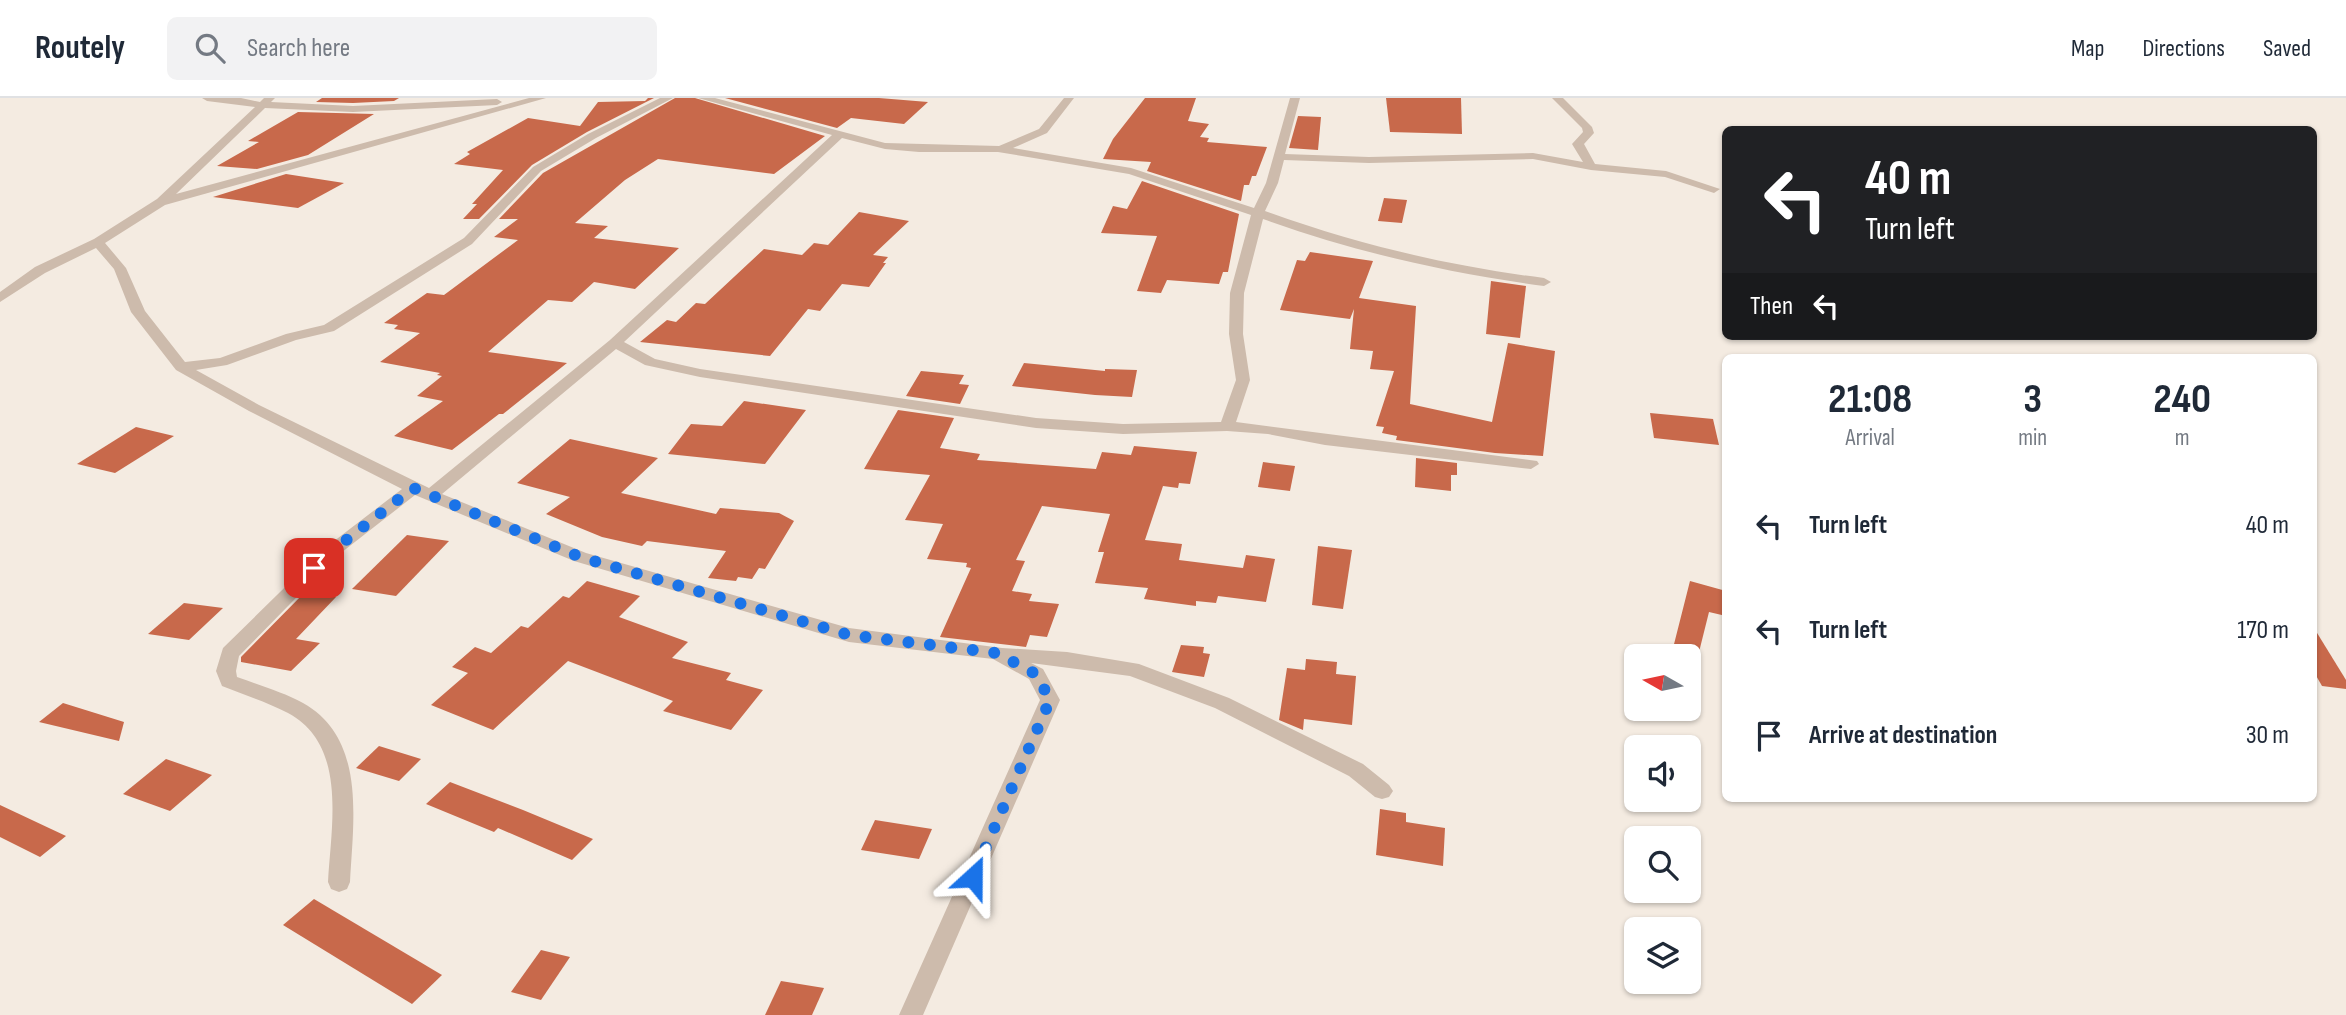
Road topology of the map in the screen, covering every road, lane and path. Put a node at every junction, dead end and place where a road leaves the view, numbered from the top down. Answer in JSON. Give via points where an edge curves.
{"nodes":[{"id":1,"x":207,"y":98,"type":"edge"},
{"id":2,"x":541,"y":98,"type":"edge"},
{"id":3,"x":668,"y":98,"type":"edge"},
{"id":4,"x":703,"y":98,"type":"edge"},
{"id":5,"x":1069,"y":98,"type":"edge"},
{"id":6,"x":1295,"y":98,"type":"edge"},
{"id":7,"x":1557,"y":98,"type":"edge"},
{"id":8,"x":265,"y":102,"type":"edge"},
{"id":9,"x":839,"y":135,"type":"junction"},
{"id":10,"x":998,"y":149,"type":"junction"},
{"id":11,"x":1280,"y":157,"type":"junction"},
{"id":12,"x":1591,"y":167,"type":"junction"},
{"id":13,"x":1714,"y":189,"type":"dead end"},
{"id":14,"x":161,"y":202,"type":"junction"},
{"id":15,"x":1258,"y":212,"type":"junction"},
{"id":16,"x":98,"y":242,"type":"junction"},
{"id":17,"x":1544,"y":282,"type":"dead end"},
{"id":18,"x":0,"y":298,"type":"edge"},
{"id":19,"x":615,"y":343,"type":"junction"},
{"id":20,"x":181,"y":367,"type":"junction"},
{"id":21,"x":1227,"y":426,"type":"junction"},
{"id":22,"x":1531,"y":464,"type":"dead end"},
{"id":23,"x":422,"y":492,"type":"junction"},
{"id":24,"x":997,"y":653,"type":"junction"},
{"id":25,"x":1382,"y":791,"type":"dead end"},
{"id":26,"x":339,"y":882,"type":"dead end"},
{"id":27,"x":911,"y":1015,"type":"edge"}],
"edges":[{"from":1,"to":8,"type":"street"},
{"from":2,"to":8,"type":"street","via":[[354,110]]},
{"from":2,"to":14,"type":"street"},
{"from":3,"to":20,"type":"street","via":[[537,169],[468,241],[330,328],[222,362]]},
{"from":4,"to":9,"type":"street"},
{"from":5,"to":10,"type":"street","via":[[1050,129],[1039,137]]},
{"from":6,"to":11,"type":"street"},
{"from":7,"to":12,"type":"street","via":[[1587,127],[1589,133],[1578,144]]},
{"from":8,"to":14,"type":"street"},
{"from":9,"to":10,"type":"street","via":[[919,149]]},
{"from":9,"to":19,"type":"street"},
{"from":10,"to":15,"type":"street","via":[[1131,171]]},
{"from":11,"to":12,"type":"street","via":[[1369,160],[1525,155]]},
{"from":11,"to":15,"type":"street"},
{"from":12,"to":13,"type":"street","via":[[1666,174]]},
{"from":14,"to":16,"type":"street"},
{"from":15,"to":17,"type":"street","via":[[1311,232],[1467,271]]},
{"from":15,"to":21,"type":"street","via":[[1237,293],[1236,334],[1243,380]]},
{"from":16,"to":18,"type":"street","via":[[40,270]]},
{"from":16,"to":20,"type":"street","via":[[120,268],[138,312]]},
{"from":19,"to":21,"type":"street","via":[[650,362],[700,373],[923,408],[1123,429]]},
{"from":19,"to":23,"type":"street"},
{"from":20,"to":23,"type":"street"},
{"from":21,"to":22,"type":"street"},
{"from":23,"to":24,"type":"street","via":[[580,557],[849,635]]},
{"from":23,"to":26,"type":"street","via":[[331,552],[230,653],[226,671],[229,681],[297,709],[325,733],[340,766]]},
{"from":24,"to":25,"type":"street","via":[[1132,668],[1222,704],[1356,770]]},
{"from":24,"to":27,"type":"street","via":[[1036,674],[1050,700]]}]}
